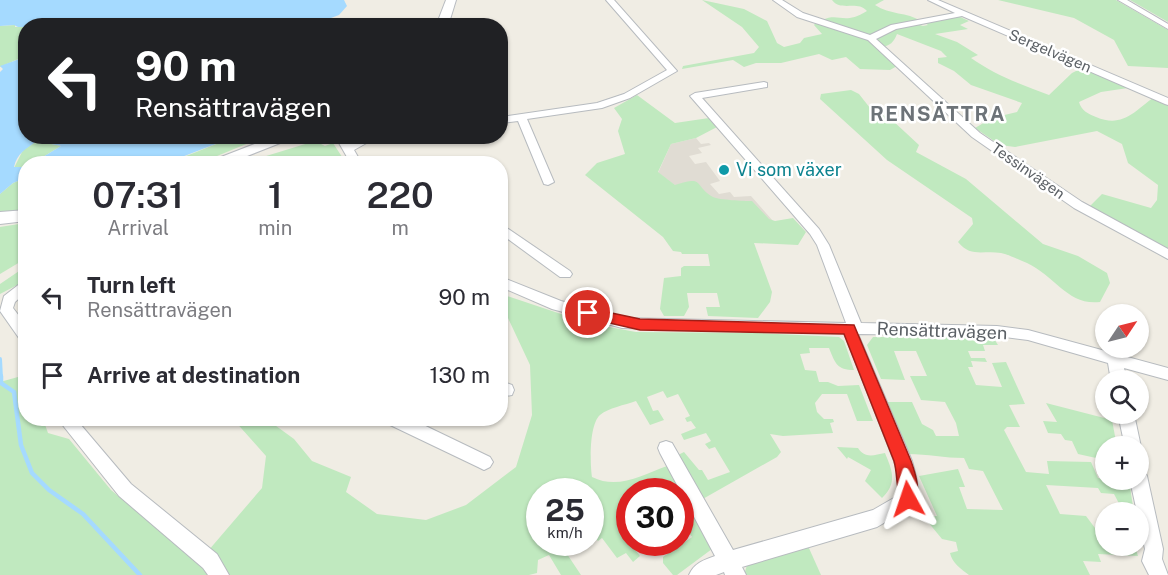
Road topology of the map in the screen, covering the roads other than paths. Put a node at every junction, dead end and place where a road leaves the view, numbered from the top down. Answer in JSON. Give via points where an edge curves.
{"nodes":[{"id":1,"x":452,"y":0,"type":"edge"},
{"id":2,"x":610,"y":0,"type":"edge"},
{"id":3,"x":777,"y":0,"type":"edge"},
{"id":4,"x":932,"y":0,"type":"edge"},
{"id":5,"x":1122,"y":0,"type":"edge"},
{"id":6,"x":960,"y":14,"type":"junction"},
{"id":7,"x":445,"y":18,"type":"edge"},
{"id":8,"x":1168,"y":27,"type":"edge"},
{"id":9,"x":871,"y":38,"type":"junction"},
{"id":10,"x":764,"y":85,"type":"dead end"},
{"id":11,"x":1168,"y":102,"type":"edge"},
{"id":12,"x":522,"y":118,"type":"junction"},
{"id":13,"x":508,"y":119,"type":"edge"},
{"id":14,"x":268,"y":144,"type":"edge"},
{"id":15,"x":345,"y":144,"type":"edge"},
{"id":16,"x":358,"y":144,"type":"edge"},
{"id":17,"x":348,"y":149,"type":"junction"},
{"id":18,"x":234,"y":156,"type":"edge"},
{"id":19,"x":352,"y":156,"type":"edge"},
{"id":20,"x":548,"y":182,"type":"dead end"},
{"id":21,"x":18,"y":216,"type":"edge"},
{"id":22,"x":0,"y":218,"type":"edge"},
{"id":23,"x":508,"y":233,"type":"edge"},
{"id":24,"x":1168,"y":255,"type":"edge"},
{"id":25,"x":565,"y":274,"type":"dead end"},
{"id":26,"x":508,"y":285,"type":"edge"},
{"id":27,"x":18,"y":292,"type":"edge"},
{"id":28,"x":18,"y":326,"type":"edge"},
{"id":29,"x":853,"y":329,"type":"junction"},
{"id":30,"x":1095,"y":353,"type":"edge"},
{"id":31,"x":1114,"y":358,"type":"joint"},
{"id":32,"x":1117,"y":370,"type":"edge"},
{"id":33,"x":1168,"y":374,"type":"edge"},
{"id":34,"x":68,"y":426,"type":"edge"},
{"id":35,"x":409,"y":426,"type":"edge"},
{"id":36,"x":666,"y":448,"type":"dead end"},
{"id":37,"x":484,"y":462,"type":"dead end"},
{"id":38,"x":1141,"y":490,"type":"edge"},
{"id":39,"x":732,"y":568,"type":"edge"},
{"id":40,"x":219,"y":575,"type":"edge"},
{"id":41,"x":699,"y":575,"type":"edge"},
{"id":42,"x":1160,"y":575,"type":"edge"}],
"edges":[{"from":1,"to":7,"type":"street"},
{"from":2,"to":12,"type":"street","via":[[672,71],[627,96],[599,106]]},
{"from":3,"to":9,"type":"street","name":"Tessinvägen","via":[[800,15]]},
{"from":4,"to":6,"type":"street","name":"Sergelvägen"},
{"from":5,"to":8,"type":"street"},
{"from":6,"to":9,"type":"street","via":[[894,27]]},
{"from":6,"to":11,"type":"street","name":"Sergelvägen"},
{"from":9,"to":24,"type":"street","name":"Tessinvägen","via":[[976,135],[1078,205]]},
{"from":10,"to":29,"type":"street","via":[[693,94],[815,232]]},
{"from":12,"to":13,"type":"street"},
{"from":12,"to":20,"type":"street"},
{"from":14,"to":18,"type":"street"},
{"from":15,"to":17,"type":"street"},
{"from":16,"to":17,"type":"street"},
{"from":17,"to":19,"type":"street"},
{"from":21,"to":22,"type":"street"},
{"from":23,"to":25,"type":"street"},
{"from":26,"to":29,"type":"street","name":"Rensättravägen","via":[[622,323]]},
{"from":27,"to":28,"type":"street","via":[[6,309]]},
{"from":29,"to":30,"type":"street","name":"Rensättravägen","via":[[1028,334]]},
{"from":29,"to":39,"type":"street","via":[[903,461],[908,499],[877,518]]},
{"from":31,"to":32,"type":"street"},
{"from":31,"to":33,"type":"street","name":"Rensättravägen"},
{"from":34,"to":40,"type":"street","via":[[125,490],[210,561]]},
{"from":35,"to":37,"type":"street"},
{"from":36,"to":39,"type":"street"},
{"from":38,"to":42,"type":"street","via":[[1154,549],[1152,561]]},
{"from":39,"to":41,"type":"street","via":[[708,568]]}]}
